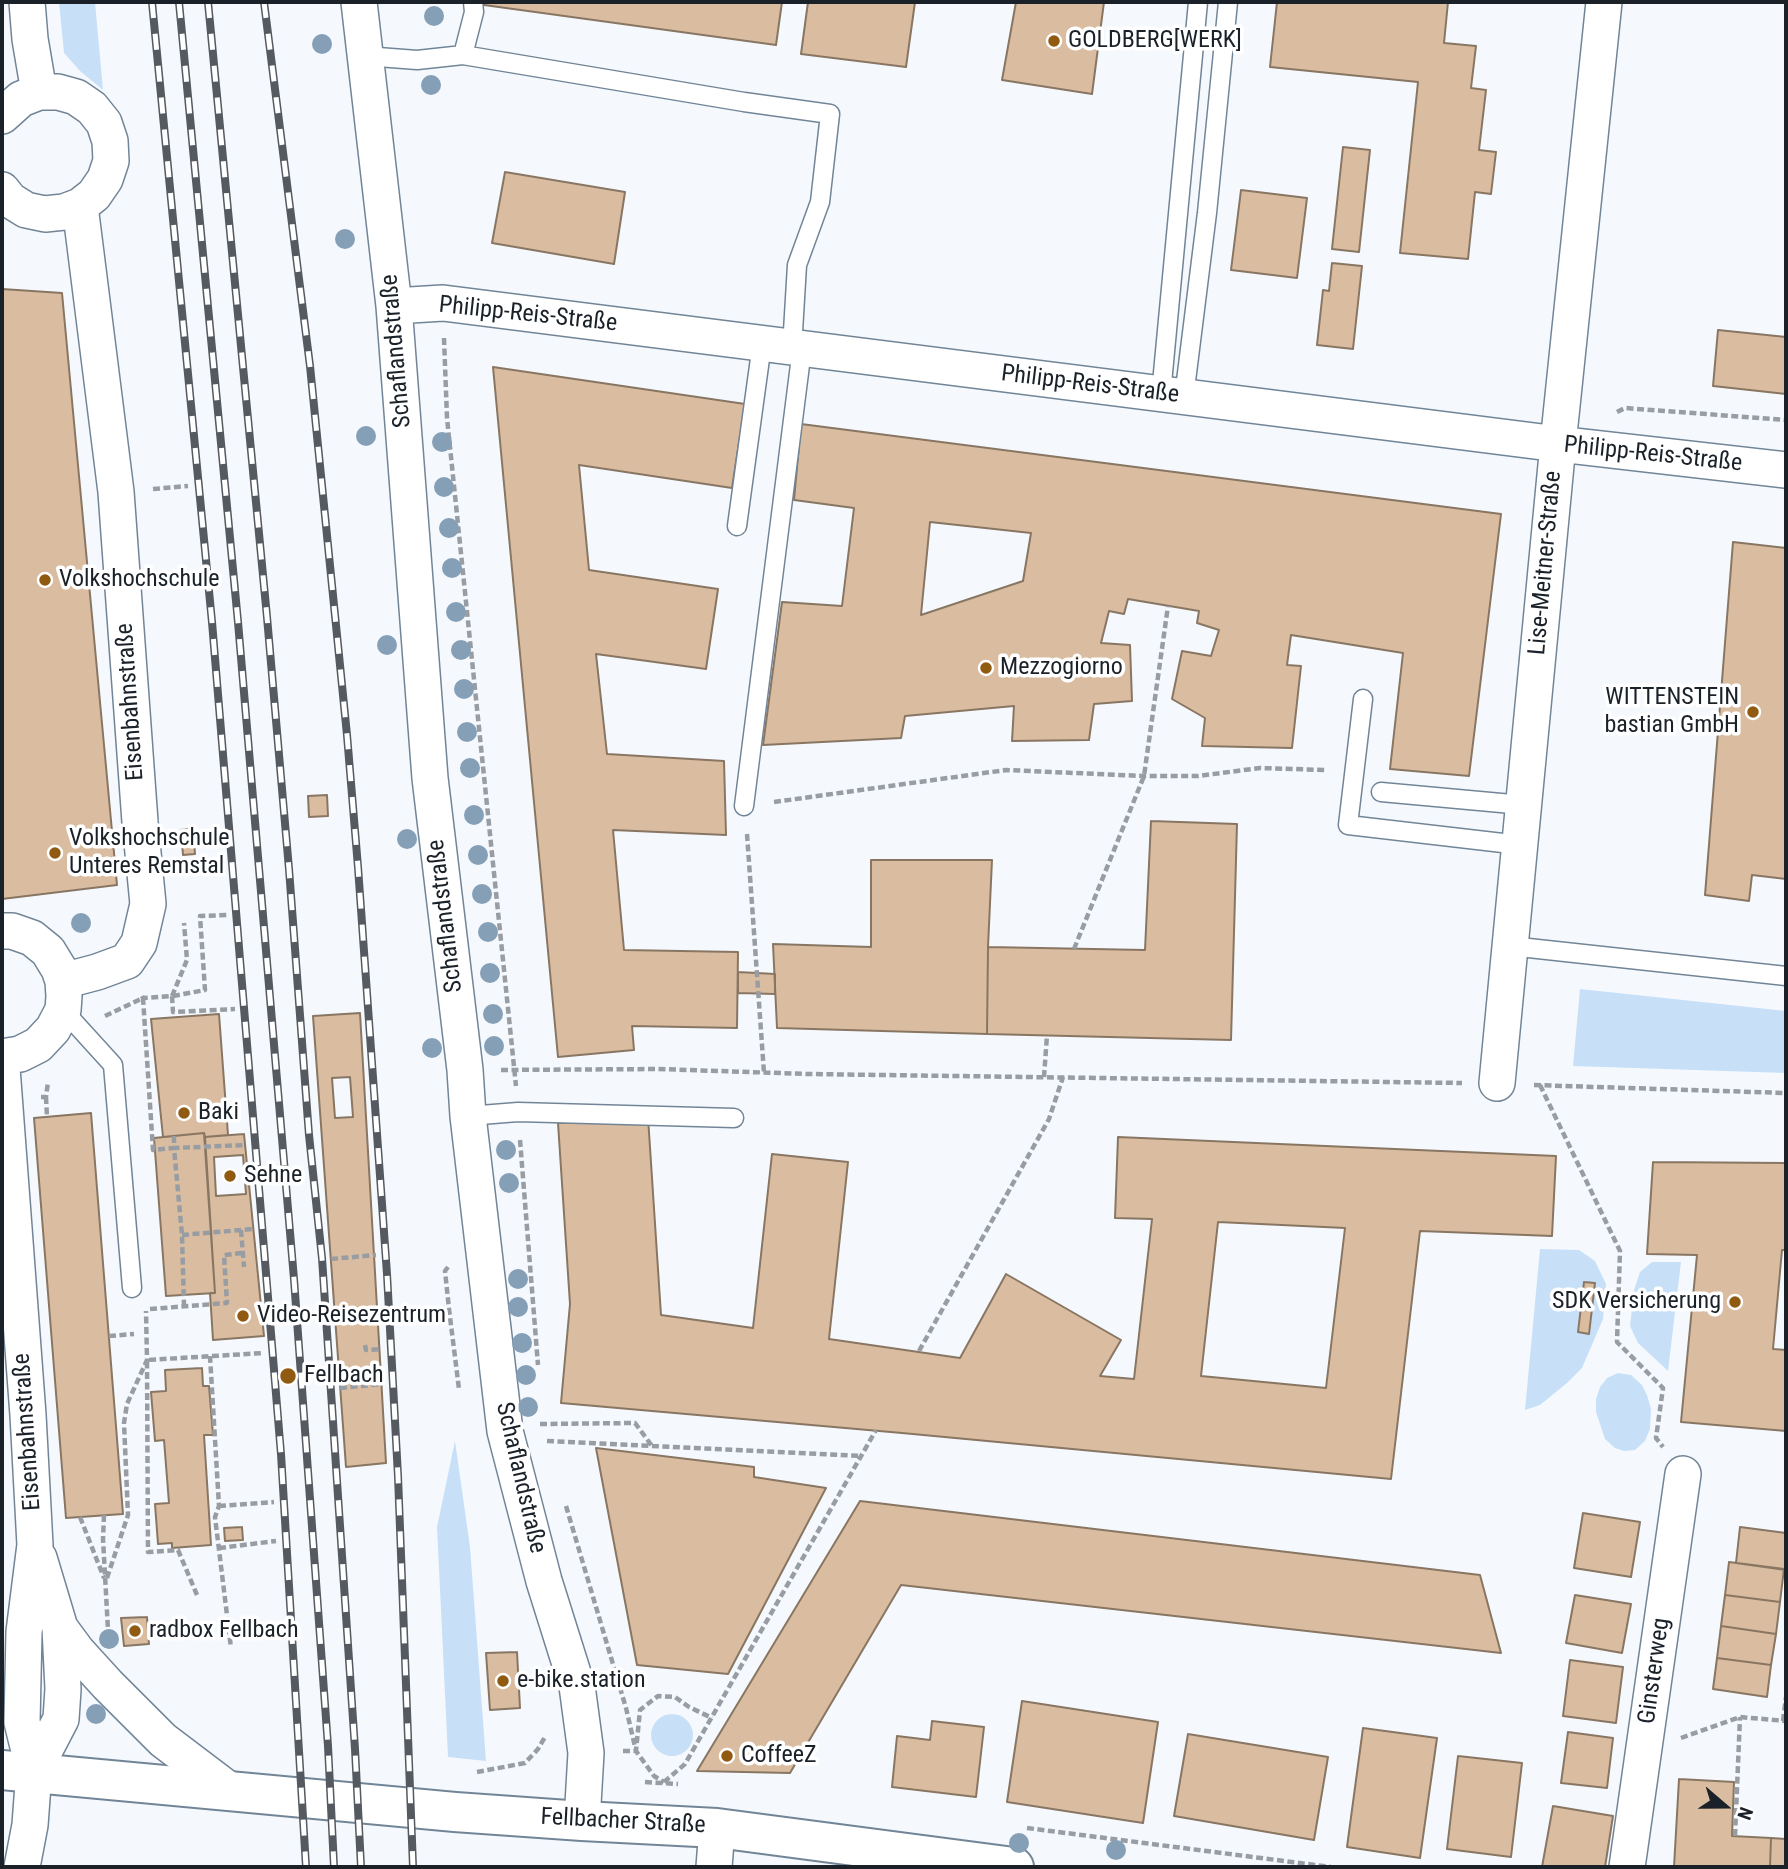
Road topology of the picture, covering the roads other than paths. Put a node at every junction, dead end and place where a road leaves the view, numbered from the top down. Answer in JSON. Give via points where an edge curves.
{"nodes":[{"id":1,"x":27,"y":2,"type":"edge"},
{"id":2,"x":359,"y":2,"type":"edge"},
{"id":3,"x":473,"y":2,"type":"edge"},
{"id":4,"x":1198,"y":2,"type":"edge"},
{"id":5,"x":1228,"y":2,"type":"edge"},
{"id":6,"x":1604,"y":2,"type":"edge"},
{"id":7,"x":463,"y":55,"type":"junction"},
{"id":8,"x":366,"y":56,"type":"junction"},
{"id":9,"x":39,"y":92,"type":"junction"},
{"id":10,"x":2,"y":116,"type":"edge"},
{"id":11,"x":2,"y":190,"type":"edge"},
{"id":12,"x":80,"y":206,"type":"junction"},
{"id":13,"x":394,"y":306,"type":"junction"},
{"id":14,"x":786,"y":347,"type":"junction"},
{"id":15,"x":1173,"y":396,"type":"junction"},
{"id":16,"x":1558,"y":444,"type":"junction"},
{"id":17,"x":1786,"y":470,"type":"edge"},
{"id":18,"x":737,"y":526,"type":"dead end"},
{"id":19,"x":1363,"y":699,"type":"dead end"},
{"id":20,"x":1381,"y":792,"type":"dead end"},
{"id":21,"x":1524,"y":804,"type":"junction"},
{"id":22,"x":744,"y":806,"type":"road end"},
{"id":23,"x":1520,"y":845,"type":"junction"},
{"id":24,"x":2,"y":931,"type":"edge"},
{"id":25,"x":1510,"y":946,"type":"junction"},
{"id":26,"x":1786,"y":976,"type":"edge"},
{"id":27,"x":63,"y":995,"type":"junction"},
{"id":28,"x":2,"y":1057,"type":"edge"},
{"id":29,"x":2,"y":1068,"type":"edge"},
{"id":30,"x":1497,"y":1083,"type":"road end"},
{"id":31,"x":468,"y":1116,"type":"junction"},
{"id":32,"x":734,"y":1118,"type":"dead end"},
{"id":33,"x":132,"y":1289,"type":"dead end"},
{"id":34,"x":1683,"y":1474,"type":"road end"},
{"id":35,"x":35,"y":1545,"type":"junction"},
{"id":36,"x":60,"y":1628,"type":"junction"},
{"id":37,"x":18,"y":1771,"type":"edge"},
{"id":38,"x":229,"y":1790,"type":"junction"},
{"id":39,"x":582,"y":1821,"type":"junction"},
{"id":40,"x":717,"y":1828,"type":"junction"},
{"id":41,"x":22,"y":1867,"type":"edge"},
{"id":42,"x":713,"y":1867,"type":"edge"},
{"id":43,"x":1014,"y":1867,"type":"edge"},
{"id":44,"x":1626,"y":1867,"type":"edge"}],
"edges":[{"from":1,"to":9,"type":"street"},
{"from":2,"to":8,"type":"street","name":"Schaflandstraße"},
{"from":3,"to":7,"type":"lane"},
{"from":4,"to":15,"type":"lane"},
{"from":5,"to":15,"type":"lane","via":[[1207,212]]},
{"from":6,"to":16,"type":"street","name":"Lise-Meitner-Straße"},
{"from":7,"to":8,"type":"lane","via":[[417,60]]},
{"from":7,"to":14,"type":"lane","via":[[830,114],[820,202],[797,265]]},
{"from":8,"to":13,"type":"street","name":"Schaflandstraße"},
{"from":9,"to":10,"type":"street","via":[[21,99]]},
{"from":9,"to":12,"type":"street","via":[[76,97],[104,123],[110,141],[105,179]]},
{"from":11,"to":12,"type":"street","via":[[26,210],[46,214]]},
{"from":12,"to":27,"type":"street","name":"Eisenbahnstraße","via":[[116,492],[148,904],[139,943],[127,961],[97,972]]},
{"from":13,"to":14,"type":"street","name":"Philipp-Reis-Straße","via":[[443,303]]},
{"from":13,"to":31,"type":"street","name":"Schaflandstraße","via":[[430,778]]},
{"from":14,"to":15,"type":"street","name":"Philipp-Reis-Straße"},
{"from":14,"to":18,"type":"lane"},
{"from":14,"to":22,"type":"lane"},
{"from":15,"to":16,"type":"street","name":"Philipp-Reis-Straße"},
{"from":16,"to":17,"type":"street","name":"Philipp-Reis-Straße"},
{"from":16,"to":21,"type":"street","name":"Lise-Meitner-Straße"},
{"from":19,"to":23,"type":"lane","via":[[1348,825]]},
{"from":20,"to":21,"type":"lane"},
{"from":21,"to":23,"type":"street","name":"Lise-Meitner-Straße"},
{"from":23,"to":25,"type":"street","name":"Lise-Meitner-Straße"},
{"from":24,"to":27,"type":"street","via":[[32,938],[48,950],[59,968]]},
{"from":25,"to":26,"type":"lane"},
{"from":25,"to":30,"type":"street","name":"Lise-Meitner-Straße"},
{"from":27,"to":28,"type":"street","via":[[53,1030],[38,1045]]},
{"from":27,"to":33,"type":"lane","via":[[113,1065]]},
{"from":29,"to":35,"type":"street","name":"Eisenbahnstraße"},
{"from":31,"to":32,"type":"lane","via":[[518,1112]]},
{"from":31,"to":39,"type":"street","name":"Schaflandstraße","via":[[505,1431],[577,1686],[586,1753]]},
{"from":34,"to":44,"type":"street","name":"Ginsterweg"},
{"from":35,"to":36,"type":"street","name":"Eisenbahnstraße"},
{"from":35,"to":37,"type":"street","name":"Eisenbahnstraße","via":[[24,1632]]},
{"from":36,"to":37,"type":"street","name":"Eisenbahnstraße","via":[[61,1719]]},
{"from":36,"to":38,"type":"street","via":[[163,1740]]},
{"from":37,"to":38,"type":"street","name":"Fellbacher Straße"},
{"from":37,"to":41,"type":"street","via":[[30,1825]]},
{"from":38,"to":39,"type":"street","name":"Fellbacher Straße"},
{"from":39,"to":40,"type":"street","name":"Fellbacher Straße"},
{"from":40,"to":42,"type":"street"},
{"from":40,"to":43,"type":"street","name":"Fellbacher Straße"}]}
